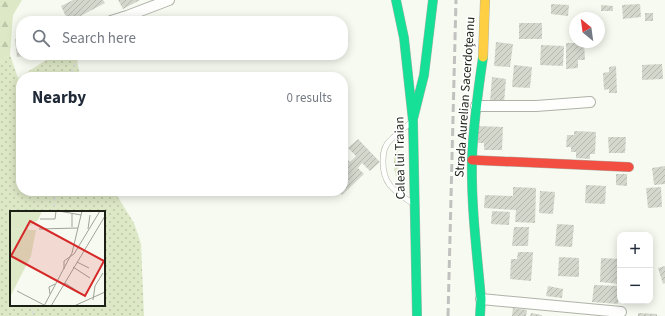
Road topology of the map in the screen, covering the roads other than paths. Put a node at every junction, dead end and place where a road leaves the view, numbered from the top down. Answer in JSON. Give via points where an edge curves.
{"nodes":[{"id":1,"x":168,"y":0,"type":"edge"},
{"id":2,"x":396,"y":0,"type":"edge"},
{"id":3,"x":433,"y":0,"type":"edge"},
{"id":4,"x":485,"y":0,"type":"edge"},
{"id":5,"x":127,"y":16,"type":"edge"},
{"id":6,"x":590,"y":102,"type":"dead end"},
{"id":7,"x":476,"y":106,"type":"junction"},
{"id":8,"x":413,"y":121,"type":"junction"},
{"id":9,"x":472,"y":160,"type":"junction"},
{"id":10,"x":629,"y":167,"type":"dead end"},
{"id":11,"x":414,"y":205,"type":"junction"},
{"id":12,"x":481,"y":299,"type":"junction"},
{"id":13,"x":621,"y":312,"type":"dead end"},
{"id":14,"x":417,"y":316,"type":"edge"},
{"id":15,"x":480,"y":316,"type":"edge"}],
"edges":[{"from":1,"to":5,"type":"street"},
{"from":2,"to":8,"type":"street","name":"Calea lui Traian","via":[[405,45]]},
{"from":3,"to":8,"type":"street","via":[[424,81]]},
{"from":4,"to":7,"type":"street","name":"Strada Aurelian Sacerdoțeanu","via":[[483,54]]},
{"from":6,"to":7,"type":"street","via":[[536,106]]},
{"from":7,"to":9,"type":"street","name":"Strada Aurelian Sacerdoțeanu"},
{"from":8,"to":11,"type":"street","name":"Calea lui Traian"},
{"from":8,"to":11,"type":"lane","via":[[387,144],[383,151],[383,165],[384,177],[389,185]]},
{"from":9,"to":10,"type":"street"},
{"from":9,"to":12,"type":"street","name":"Strada Aurelian Sacerdoțeanu"},
{"from":11,"to":14,"type":"street","name":"Calea lui Traian"},
{"from":12,"to":13,"type":"street"},
{"from":12,"to":15,"type":"street","name":"Strada Aurelian Sacerdoțeanu"}]}
